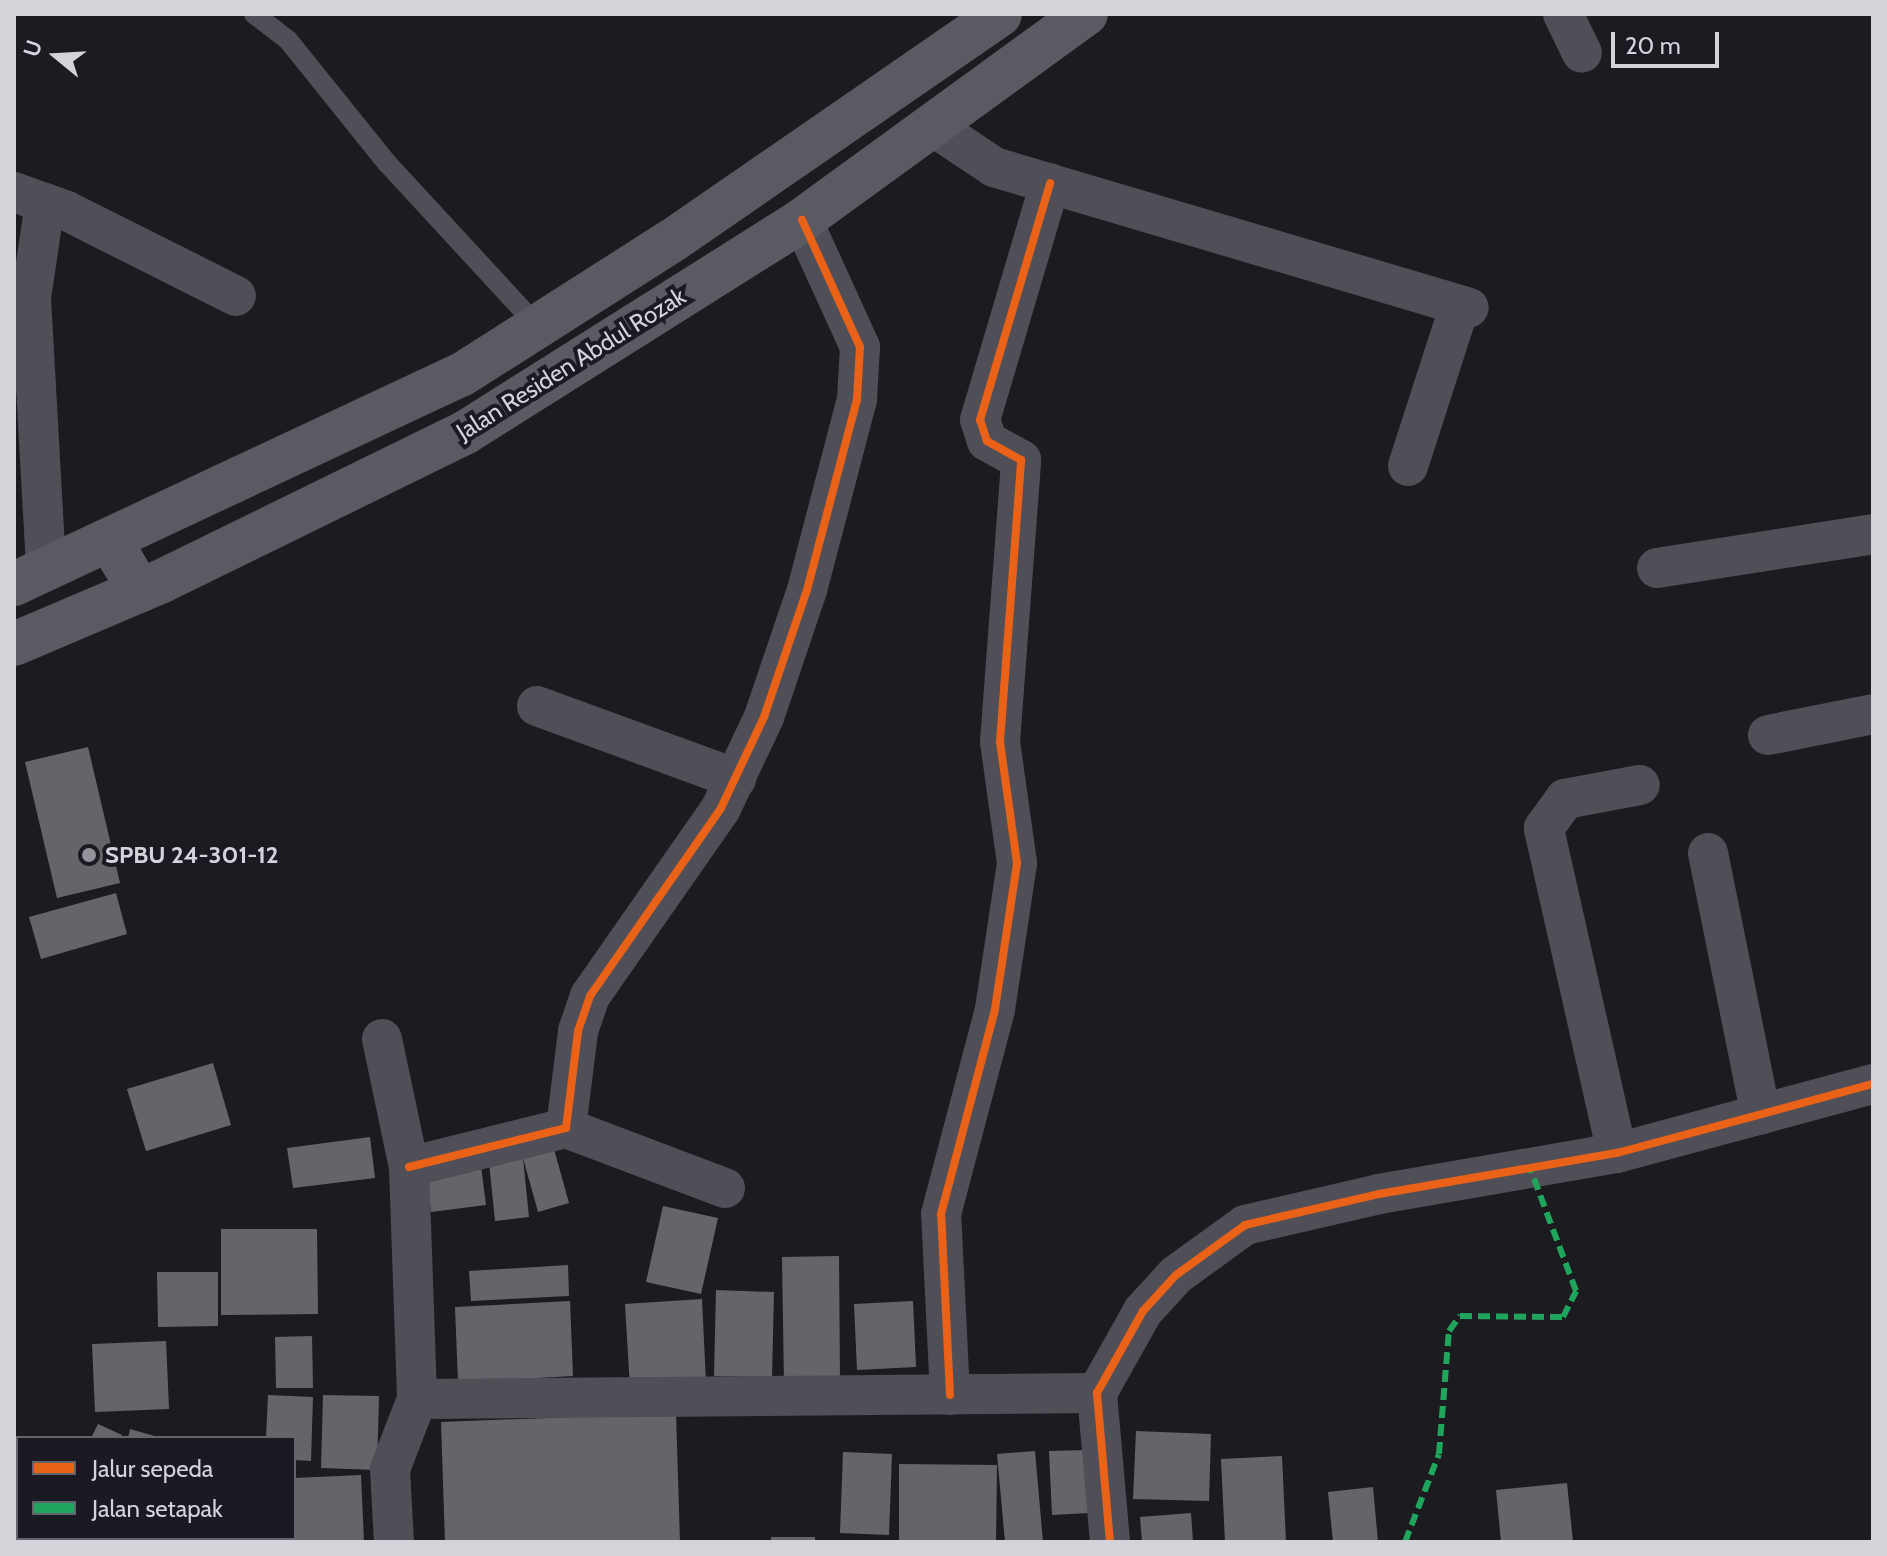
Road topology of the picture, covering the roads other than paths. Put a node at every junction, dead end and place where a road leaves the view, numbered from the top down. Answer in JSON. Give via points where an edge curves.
{"nodes":[{"id":1,"x":254,"y":14,"type":"edge"},
{"id":2,"x":1000,"y":14,"type":"edge"},
{"id":3,"x":1086,"y":14,"type":"edge"},
{"id":4,"x":1563,"y":14,"type":"edge"},
{"id":5,"x":1582,"y":53,"type":"dead end"},
{"id":6,"x":934,"y":127,"type":"junction"},
{"id":7,"x":1050,"y":183,"type":"junction"},
{"id":8,"x":30,"y":198,"type":"edge"},
{"id":9,"x":802,"y":220,"type":"junction"},
{"id":10,"x":236,"y":296,"type":"dead end"},
{"id":11,"x":540,"y":329,"type":"junction"},
{"id":12,"x":1408,"y":466,"type":"dead end"},
{"id":13,"x":1873,"y":534,"type":"edge"},
{"id":14,"x":110,"y":541,"type":"junction"},
{"id":15,"x":1657,"y":568,"type":"dead end"},
{"id":16,"x":30,"y":577,"type":"edge"},
{"id":17,"x":140,"y":591,"type":"junction"},
{"id":18,"x":14,"y":644,"type":"edge"},
{"id":19,"x":537,"y":706,"type":"dead end"},
{"id":20,"x":1873,"y":714,"type":"edge"},
{"id":21,"x":1768,"y":735,"type":"dead end"},
{"id":22,"x":736,"y":779,"type":"junction"},
{"id":23,"x":1640,"y":785,"type":"dead end"},
{"id":24,"x":1708,"y":853,"type":"dead end"},
{"id":25,"x":382,"y":1039,"type":"dead end"},
{"id":26,"x":1872,"y":1089,"type":"edge"},
{"id":27,"x":1761,"y":1115,"type":"junction"},
{"id":28,"x":566,"y":1128,"type":"junction"},
{"id":29,"x":1617,"y":1153,"type":"junction"},
{"id":30,"x":409,"y":1167,"type":"junction"},
{"id":31,"x":725,"y":1188,"type":"dead end"},
{"id":32,"x":1097,"y":1393,"type":"junction"},
{"id":33,"x":950,"y":1395,"type":"junction"},
{"id":34,"x":417,"y":1399,"type":"junction"},
{"id":35,"x":394,"y":1542,"type":"edge"},
{"id":36,"x":1110,"y":1542,"type":"edge"}],
"edges":[{"from":1,"to":11,"type":"lane","via":[[288,40],[387,163]]},
{"from":2,"to":11,"type":"highway","name":"Jalan Residen Abdul Rozak"},
{"from":3,"to":6,"type":"highway","name":"Jalan Residen Abdul Rozak"},
{"from":4,"to":5,"type":"street"},
{"from":6,"to":7,"type":"street","via":[[994,167]]},
{"from":6,"to":9,"type":"highway","name":"Jalan Residen Abdul Rozak"},
{"from":7,"to":12,"type":"street","via":[[1464,306]]},
{"from":7,"to":33,"type":"street","via":[[980,420],[987,441],[1021,460],[1000,742],[1017,863],[995,1009],[941,1214]]},
{"from":8,"to":10,"type":"street"},
{"from":8,"to":16,"type":"street"},
{"from":9,"to":17,"type":"highway","name":"Jalan Residen Abdul Rozak","via":[[466,432]]},
{"from":9,"to":22,"type":"street","via":[[860,347],[857,400],[807,590]]},
{"from":11,"to":14,"type":"highway","name":"Jalan Residen Abdul Rozak","via":[[447,382]]},
{"from":13,"to":15,"type":"street"},
{"from":14,"to":16,"type":"highway","name":"Jalan Residen Abdul Rozak"},
{"from":14,"to":17,"type":"main road"},
{"from":17,"to":18,"type":"highway","name":"Jalan Residen Abdul Rozak"},
{"from":19,"to":22,"type":"street"},
{"from":20,"to":21,"type":"street"},
{"from":22,"to":28,"type":"street","via":[[590,996],[578,1031]]},
{"from":23,"to":29,"type":"street","via":[[1565,799],[1544,828]]},
{"from":24,"to":27,"type":"street"},
{"from":25,"to":30,"type":"street"},
{"from":26,"to":27,"type":"street"},
{"from":27,"to":29,"type":"street"},
{"from":28,"to":30,"type":"street"},
{"from":28,"to":31,"type":"street"},
{"from":29,"to":32,"type":"street","via":[[1379,1194],[1245,1225],[1176,1275],[1143,1311]]},
{"from":30,"to":34,"type":"street"},
{"from":32,"to":33,"type":"street"},
{"from":32,"to":36,"type":"street"},
{"from":33,"to":34,"type":"street"},
{"from":34,"to":35,"type":"street","via":[[390,1469]]}]}
